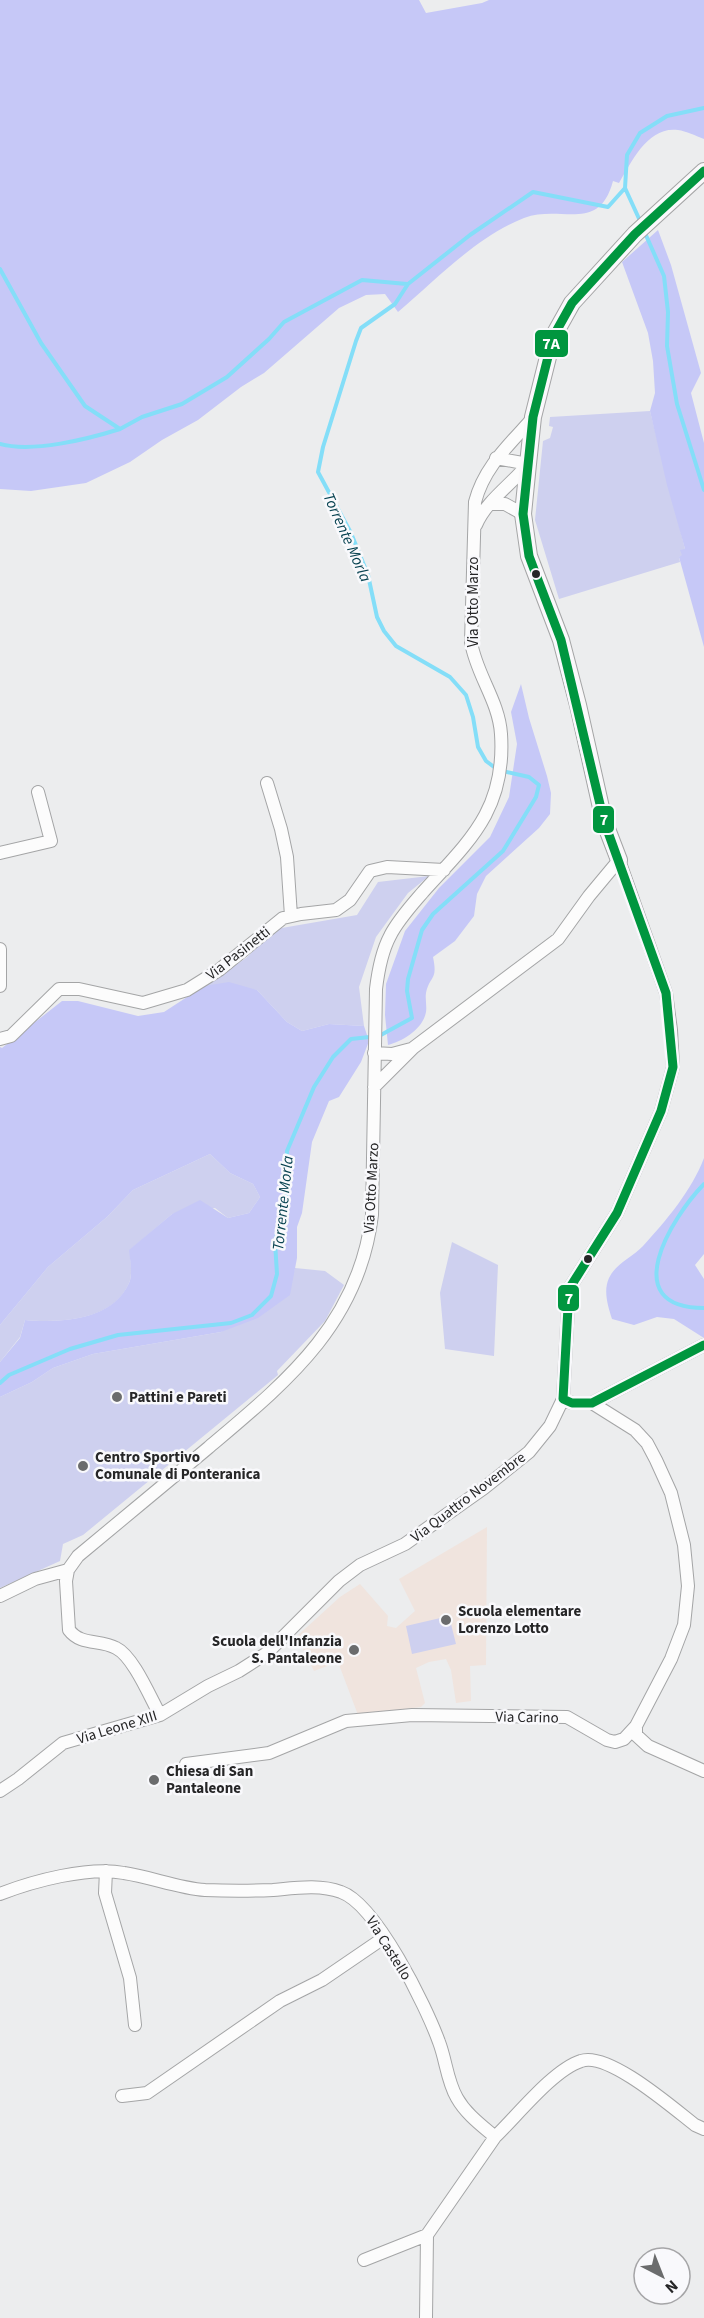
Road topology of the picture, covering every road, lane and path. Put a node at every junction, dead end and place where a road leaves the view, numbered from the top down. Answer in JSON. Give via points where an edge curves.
{"nodes":[{"id":1,"x":704,"y":171,"type":"edge"},
{"id":2,"x":533,"y":417,"type":"junction"},
{"id":3,"x":496,"y":458,"type":"junction"},
{"id":4,"x":528,"y":464,"type":"junction"},
{"id":5,"x":490,"y":504,"type":"junction"},
{"id":6,"x":523,"y":514,"type":"junction"},
{"id":7,"x":474,"y":532,"type":"junction"},
{"id":8,"x":267,"y":783,"type":"dead end"},
{"id":9,"x":38,"y":792,"type":"dead end"},
{"id":10,"x":0,"y":853,"type":"edge"},
{"id":11,"x":619,"y":860,"type":"junction"},
{"id":12,"x":444,"y":870,"type":"junction"},
{"id":13,"x":291,"y":916,"type":"junction"},
{"id":14,"x":0,"y":949,"type":"edge"},
{"id":15,"x":0,"y":986,"type":"edge"},
{"id":16,"x":0,"y":1039,"type":"edge"},
{"id":17,"x":412,"y":1048,"type":"junction"},
{"id":18,"x":374,"y":1051,"type":"junction"},
{"id":19,"x":374,"y":1087,"type":"junction"},
{"id":20,"x":704,"y":1345,"type":"edge"},
{"id":21,"x":563,"y":1399,"type":"junction"},
{"id":22,"x":592,"y":1403,"type":"junction"},
{"id":23,"x":68,"y":1570,"type":"junction"},
{"id":24,"x":0,"y":1596,"type":"edge"},
{"id":25,"x":239,"y":1671,"type":"joint"},
{"id":26,"x":160,"y":1715,"type":"junction"},
{"id":27,"x":636,"y":1726,"type":"junction"},
{"id":28,"x":186,"y":1764,"type":"dead end"},
{"id":29,"x":704,"y":1771,"type":"edge"},
{"id":30,"x":0,"y":1791,"type":"edge"},
{"id":31,"x":106,"y":1871,"type":"junction"},
{"id":32,"x":0,"y":1894,"type":"edge"},
{"id":33,"x":385,"y":1937,"type":"junction"},
{"id":34,"x":135,"y":2025,"type":"dead end"},
{"id":35,"x":122,"y":2096,"type":"dead end"},
{"id":36,"x":704,"y":2129,"type":"edge"},
{"id":37,"x":495,"y":2137,"type":"junction"},
{"id":38,"x":427,"y":2235,"type":"junction"},
{"id":39,"x":364,"y":2260,"type":"dead end"},
{"id":40,"x":426,"y":2318,"type":"edge"}],
"edges":[{"from":1,"to":2,"type":"street","name":"Via Quattro Novembre","via":[[634,234],[572,303],[554,337]]},
{"from":2,"to":3,"type":"street","name":"Via Otto Marzo"},
{"from":2,"to":4,"type":"street","name":"Via Quattro Novembre"},
{"from":3,"to":4,"type":"street"},
{"from":3,"to":7,"type":"street","name":"Via Otto Marzo","via":[[474,502]]},
{"from":4,"to":5,"type":"street","name":"Via Otto Marzo"},
{"from":4,"to":6,"type":"street","name":"Via Quattro Novembre"},
{"from":5,"to":6,"type":"street","via":[[505,504]]},
{"from":5,"to":7,"type":"street","name":"Via Otto Marzo"},
{"from":6,"to":11,"type":"street","name":"Via Quattro Novembre","via":[[529,556],[561,640],[604,821]]},
{"from":7,"to":12,"type":"street","name":"Via Otto Marzo","via":[[471,642],[495,708],[501,732],[501,762],[486,817],[474,837]]},
{"from":8,"to":13,"type":"street","via":[[287,857]]},
{"from":9,"to":10,"type":"street","via":[[51,841]]},
{"from":11,"to":17,"type":"street","via":[[558,939]]},
{"from":11,"to":21,"type":"street","name":"Via Quattro Novembre","via":[[666,993],[673,1067],[661,1111],[617,1213],[569,1289]]},
{"from":12,"to":13,"type":"street","name":"Via Pasinetti","via":[[387,867],[370,871],[350,900],[336,910]]},
{"from":12,"to":18,"type":"street","name":"Via Otto Marzo","via":[[389,937],[379,965]]},
{"from":13,"to":16,"type":"street","name":"Via Pasinetti","via":[[187,990],[143,1003],[79,989],[59,989],[11,1036]]},
{"from":14,"to":15,"type":"street"},
{"from":17,"to":18,"type":"street","via":[[392,1054]]},
{"from":17,"to":19,"type":"street"},
{"from":18,"to":19,"type":"street","name":"Via Otto Marzo"},
{"from":19,"to":23,"type":"street","name":"Via Otto Marzo","via":[[369,1236],[360,1267],[333,1323],[278,1388],[78,1556]]},
{"from":20,"to":22,"type":"street"},
{"from":21,"to":22,"type":"street"},
{"from":21,"to":25,"type":"street","name":"Via Quattro Novembre","via":[[550,1426],[529,1452],[405,1544],[360,1565],[267,1653]]},
{"from":22,"to":27,"type":"street","name":"Via Carino","via":[[635,1430],[647,1443],[671,1493],[684,1545],[688,1586],[684,1625]]},
{"from":23,"to":24,"type":"street","via":[[35,1579]]},
{"from":23,"to":26,"type":"street","via":[[69,1630],[83,1641],[114,1646],[127,1656]]},
{"from":25,"to":26,"type":"street","name":"Via Leone XIII"},
{"from":26,"to":30,"type":"street","name":"Via Leone XIII","via":[[63,1743]]},
{"from":27,"to":28,"type":"street","name":"Via Carino","via":[[624,1739],[615,1742],[567,1717],[412,1714],[346,1721],[269,1753]]},
{"from":27,"to":29,"type":"street","via":[[641,1741]]},
{"from":31,"to":32,"type":"street","name":"Via Castello","via":[[31,1882]]},
{"from":31,"to":33,"type":"street","name":"Via Castello","via":[[203,1890],[314,1887],[339,1891],[364,1908]]},
{"from":31,"to":34,"type":"street","via":[[105,1893],[130,1978]]},
{"from":33,"to":35,"type":"street","via":[[322,1980],[280,2001],[147,2093]]},
{"from":33,"to":37,"type":"street","name":"Via Castello","via":[[428,2015],[457,2098],[466,2112]]},
{"from":36,"to":37,"type":"street","via":[[617,2067],[583,2060],[554,2078]]},
{"from":37,"to":38,"type":"street"},
{"from":38,"to":39,"type":"street"},
{"from":38,"to":40,"type":"street"}]}
